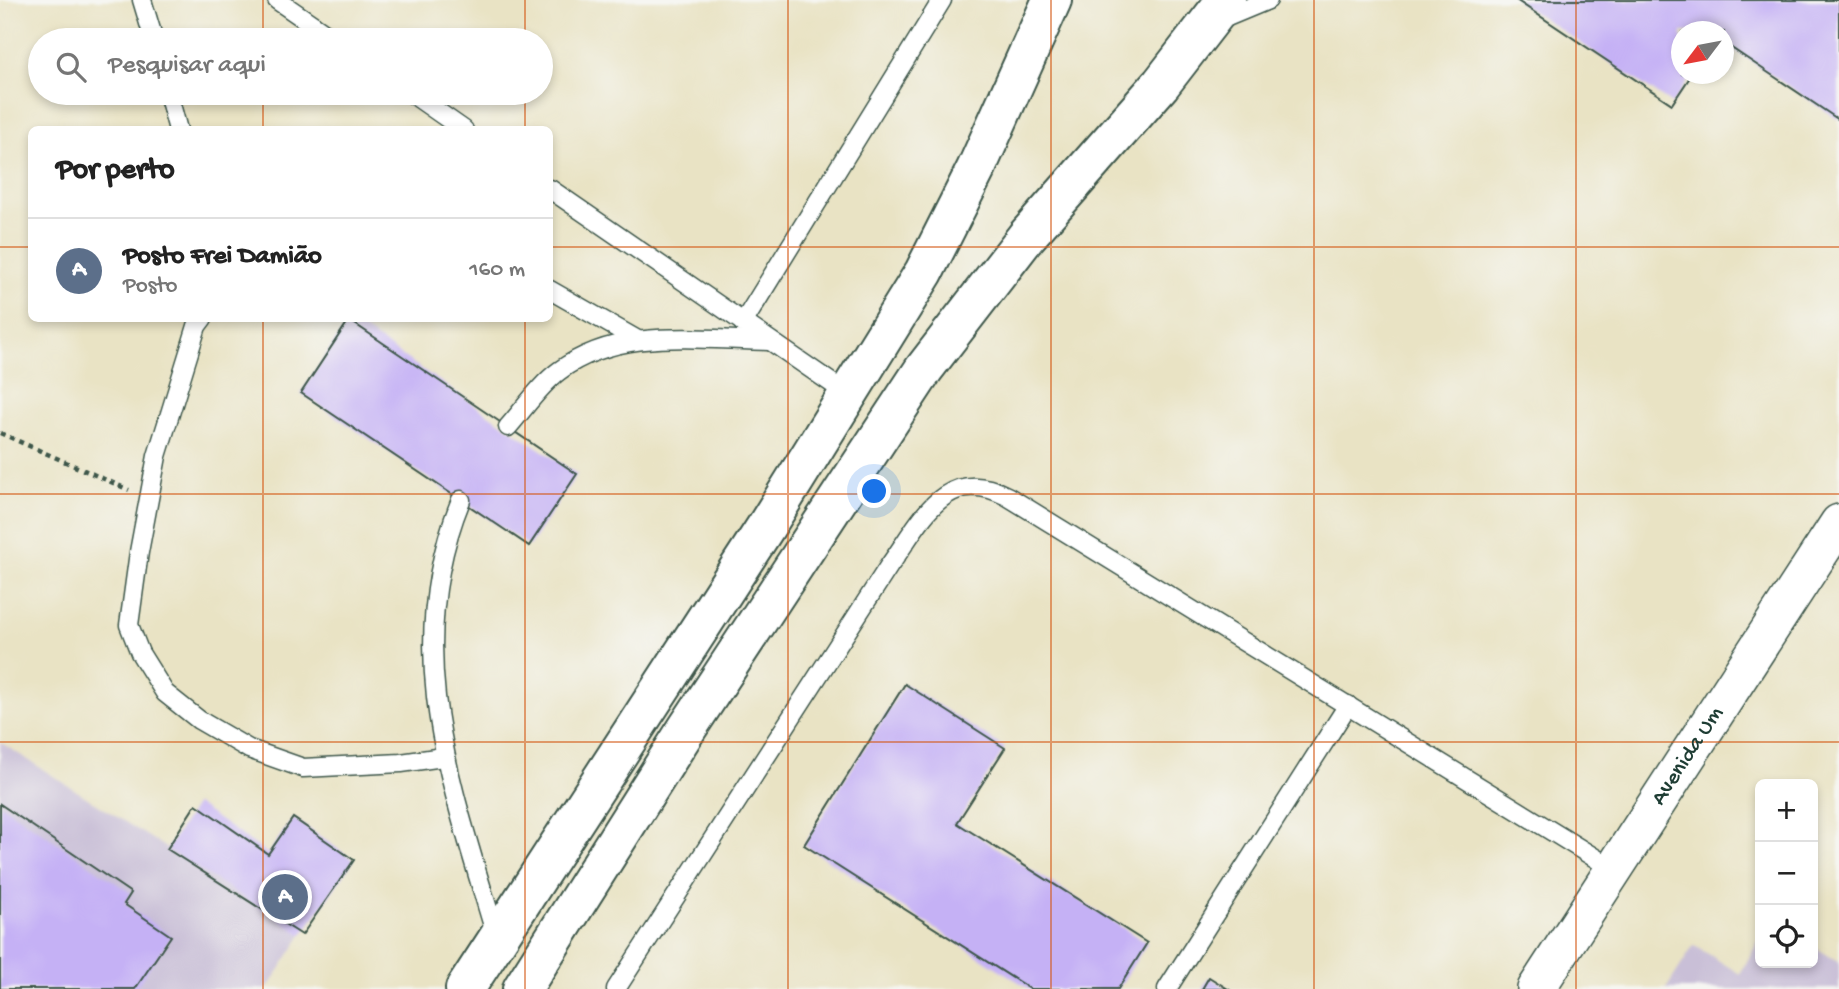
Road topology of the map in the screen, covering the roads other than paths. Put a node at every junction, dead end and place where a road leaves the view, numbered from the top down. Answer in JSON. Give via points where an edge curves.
{"nodes":[{"id":1,"x":142,"y":0,"type":"edge"},
{"id":2,"x":278,"y":0,"type":"edge"},
{"id":3,"x":942,"y":0,"type":"edge"},
{"id":4,"x":1052,"y":0,"type":"edge"},
{"id":5,"x":1268,"y":0,"type":"edge"},
{"id":6,"x":1217,"y":13,"type":"edge"},
{"id":7,"x":150,"y":28,"type":"edge"},
{"id":8,"x":318,"y":28,"type":"edge"},
{"id":9,"x":171,"y":105,"type":"edge"},
{"id":10,"x":428,"y":105,"type":"edge"},
{"id":11,"x":177,"y":126,"type":"edge"},
{"id":12,"x":458,"y":126,"type":"edge"},
{"id":13,"x":553,"y":191,"type":"edge"},
{"id":14,"x":553,"y":292,"type":"edge"},
{"id":15,"x":200,"y":322,"type":"edge"},
{"id":16,"x":743,"y":323,"type":"junction"},
{"id":17,"x":636,"y":339,"type":"junction"},
{"id":18,"x":769,"y":341,"type":"junction"},
{"id":19,"x":849,"y":396,"type":"junction"},
{"id":20,"x":508,"y":427,"type":"dead end"},
{"id":21,"x":461,"y":500,"type":"dead end"},
{"id":22,"x":1839,"y":523,"type":"edge"},
{"id":23,"x":1348,"y":705,"type":"junction"},
{"id":24,"x":443,"y":757,"type":"junction"},
{"id":25,"x":1613,"y":869,"type":"junction"},
{"id":26,"x":497,"y":940,"type":"junction"},
{"id":27,"x":465,"y":989,"type":"edge"},
{"id":28,"x":522,"y":989,"type":"edge"},
{"id":29,"x":616,"y":989,"type":"edge"},
{"id":30,"x":1167,"y":989,"type":"edge"},
{"id":31,"x":1536,"y":989,"type":"edge"}],
"edges":[{"from":1,"to":7,"type":"lane"},
{"from":2,"to":8,"type":"lane"},
{"from":3,"to":16,"type":"lane"},
{"from":4,"to":19,"type":"highway","via":[[924,272]]},
{"from":5,"to":6,"type":"lane"},
{"from":6,"to":28,"type":"highway","via":[[1026,237],[924,369]]},
{"from":9,"to":11,"type":"lane"},
{"from":10,"to":12,"type":"lane"},
{"from":13,"to":16,"type":"lane"},
{"from":14,"to":17,"type":"lane"},
{"from":15,"to":24,"type":"lane","via":[[157,456],[149,499],[129,625],[139,653],[166,693],[199,720],[249,749],[303,768]]},
{"from":16,"to":18,"type":"lane"},
{"from":17,"to":18,"type":"lane"},
{"from":17,"to":20,"type":"lane","via":[[592,350],[557,372]]},
{"from":18,"to":19,"type":"lane"},
{"from":19,"to":26,"type":"highway"},
{"from":21,"to":24,"type":"lane","via":[[447,536],[435,592],[432,660]]},
{"from":22,"to":25,"type":"street","name":"Avenida Um"},
{"from":23,"to":25,"type":"lane"},
{"from":23,"to":29,"type":"lane","via":[[1007,496],[983,486],[955,488],[933,505],[889,566]]},
{"from":23,"to":30,"type":"lane"},
{"from":24,"to":26,"type":"lane"},
{"from":25,"to":31,"type":"street","name":"Avenida Um"},
{"from":26,"to":27,"type":"highway"}]}
